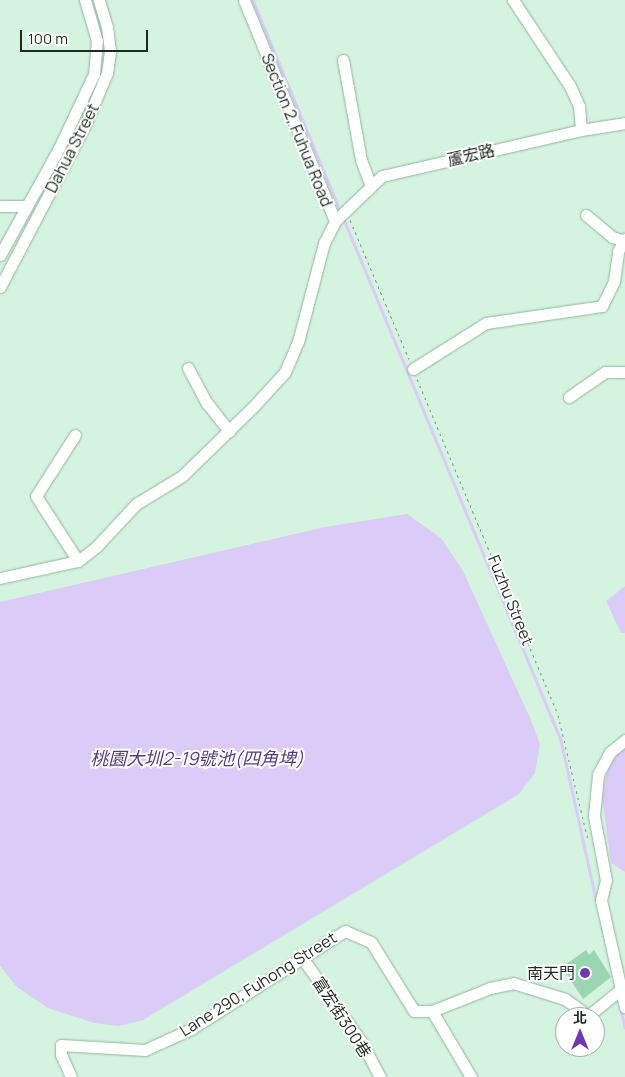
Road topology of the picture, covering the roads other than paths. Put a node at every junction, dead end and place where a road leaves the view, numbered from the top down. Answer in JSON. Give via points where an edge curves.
{"nodes":[{"id":1,"x":85,"y":0,"type":"edge"},
{"id":2,"x":98,"y":0,"type":"edge"},
{"id":3,"x":244,"y":0,"type":"edge"},
{"id":4,"x":513,"y":0,"type":"edge"},
{"id":5,"x":343,"y":60,"type":"dead end"},
{"id":6,"x":625,"y":123,"type":"edge"},
{"id":7,"x":581,"y":130,"type":"junction"},
{"id":8,"x":48,"y":167,"type":"junction"},
{"id":9,"x":59,"y":173,"type":"junction"},
{"id":10,"x":370,"y":184,"type":"junction"},
{"id":11,"x":0,"y":206,"type":"edge"},
{"id":12,"x":26,"y":206,"type":"junction"},
{"id":13,"x":341,"y":215,"type":"junction"},
{"id":14,"x":586,"y":215,"type":"dead end"},
{"id":15,"x":624,"y":239,"type":"edge"},
{"id":16,"x":0,"y":255,"type":"edge"},
{"id":17,"x":0,"y":288,"type":"edge"},
{"id":18,"x":188,"y":368,"type":"dead end"},
{"id":19,"x":413,"y":369,"type":"road end"},
{"id":20,"x":625,"y":372,"type":"edge"},
{"id":21,"x":569,"y":397,"type":"dead end"},
{"id":22,"x":229,"y":430,"type":"junction"},
{"id":23,"x":75,"y":435,"type":"dead end"},
{"id":24,"x":78,"y":561,"type":"junction"},
{"id":25,"x":0,"y":578,"type":"edge"},
{"id":26,"x":625,"y":740,"type":"edge"},
{"id":27,"x":303,"y":959,"type":"junction"},
{"id":28,"x":621,"y":989,"type":"junction"},
{"id":29,"x":625,"y":1007,"type":"edge"},
{"id":30,"x":432,"y":1011,"type":"junction"},
{"id":31,"x":71,"y":1077,"type":"edge"},
{"id":32,"x":380,"y":1077,"type":"edge"},
{"id":33,"x":471,"y":1077,"type":"edge"}],
"edges":[{"from":1,"to":8,"type":"street","name":"Dahua Street","via":[[97,40],[94,74]]},
{"from":2,"to":9,"type":"street","name":"Dahua Street","via":[[107,27],[110,51],[107,73],[99,97]]},
{"from":3,"to":13,"type":"street","name":"Section 2, Fuhua Road"},
{"from":4,"to":7,"type":"street","via":[[570,86],[579,106]]},
{"from":5,"to":10,"type":"street","via":[[361,160]]},
{"from":6,"to":7,"type":"street","name":"蘆宏路"},
{"from":7,"to":10,"type":"street","name":"蘆宏路","via":[[382,176]]},
{"from":8,"to":9,"type":"street"},
{"from":8,"to":12,"type":"street","name":"Dahua Street"},
{"from":9,"to":17,"type":"street","name":"Dahua Street"},
{"from":10,"to":13,"type":"street","name":"蘆宏路"},
{"from":11,"to":12,"type":"street"},
{"from":12,"to":16,"type":"street","name":"Dahua Street"},
{"from":13,"to":22,"type":"street","name":"Section 2, Fuhua Road","via":[[324,243],[298,342],[284,372]]},
{"from":14,"to":15,"type":"street","via":[[612,237]]},
{"from":15,"to":19,"type":"street","via":[[614,282],[602,306],[486,323]]},
{"from":18,"to":22,"type":"street","via":[[207,403]]},
{"from":20,"to":21,"type":"street","via":[[605,372]]},
{"from":22,"to":24,"type":"street","name":"Section 2, Fuhua Road","via":[[182,476],[136,504],[97,546]]},
{"from":23,"to":24,"type":"street","via":[[36,496]]},
{"from":24,"to":25,"type":"street","name":"Section 2, Fuhua Road"},
{"from":26,"to":28,"type":"street","via":[[610,752],[598,775],[594,816],[606,880],[601,900]]},
{"from":27,"to":30,"type":"street","name":"Lane 290, Fuhong Street","via":[[344,931],[358,936],[371,942],[414,1011]]},
{"from":27,"to":31,"type":"street","name":"Lane 290, Fuhong Street","via":[[191,1029],[145,1050],[61,1045],[61,1055]]},
{"from":27,"to":32,"type":"street","name":"富宏街300巷","via":[[362,1043]]},
{"from":28,"to":29,"type":"street"},
{"from":28,"to":30,"type":"street","via":[[588,1016],[566,999],[513,983],[490,988]]},
{"from":30,"to":33,"type":"street"}]}
